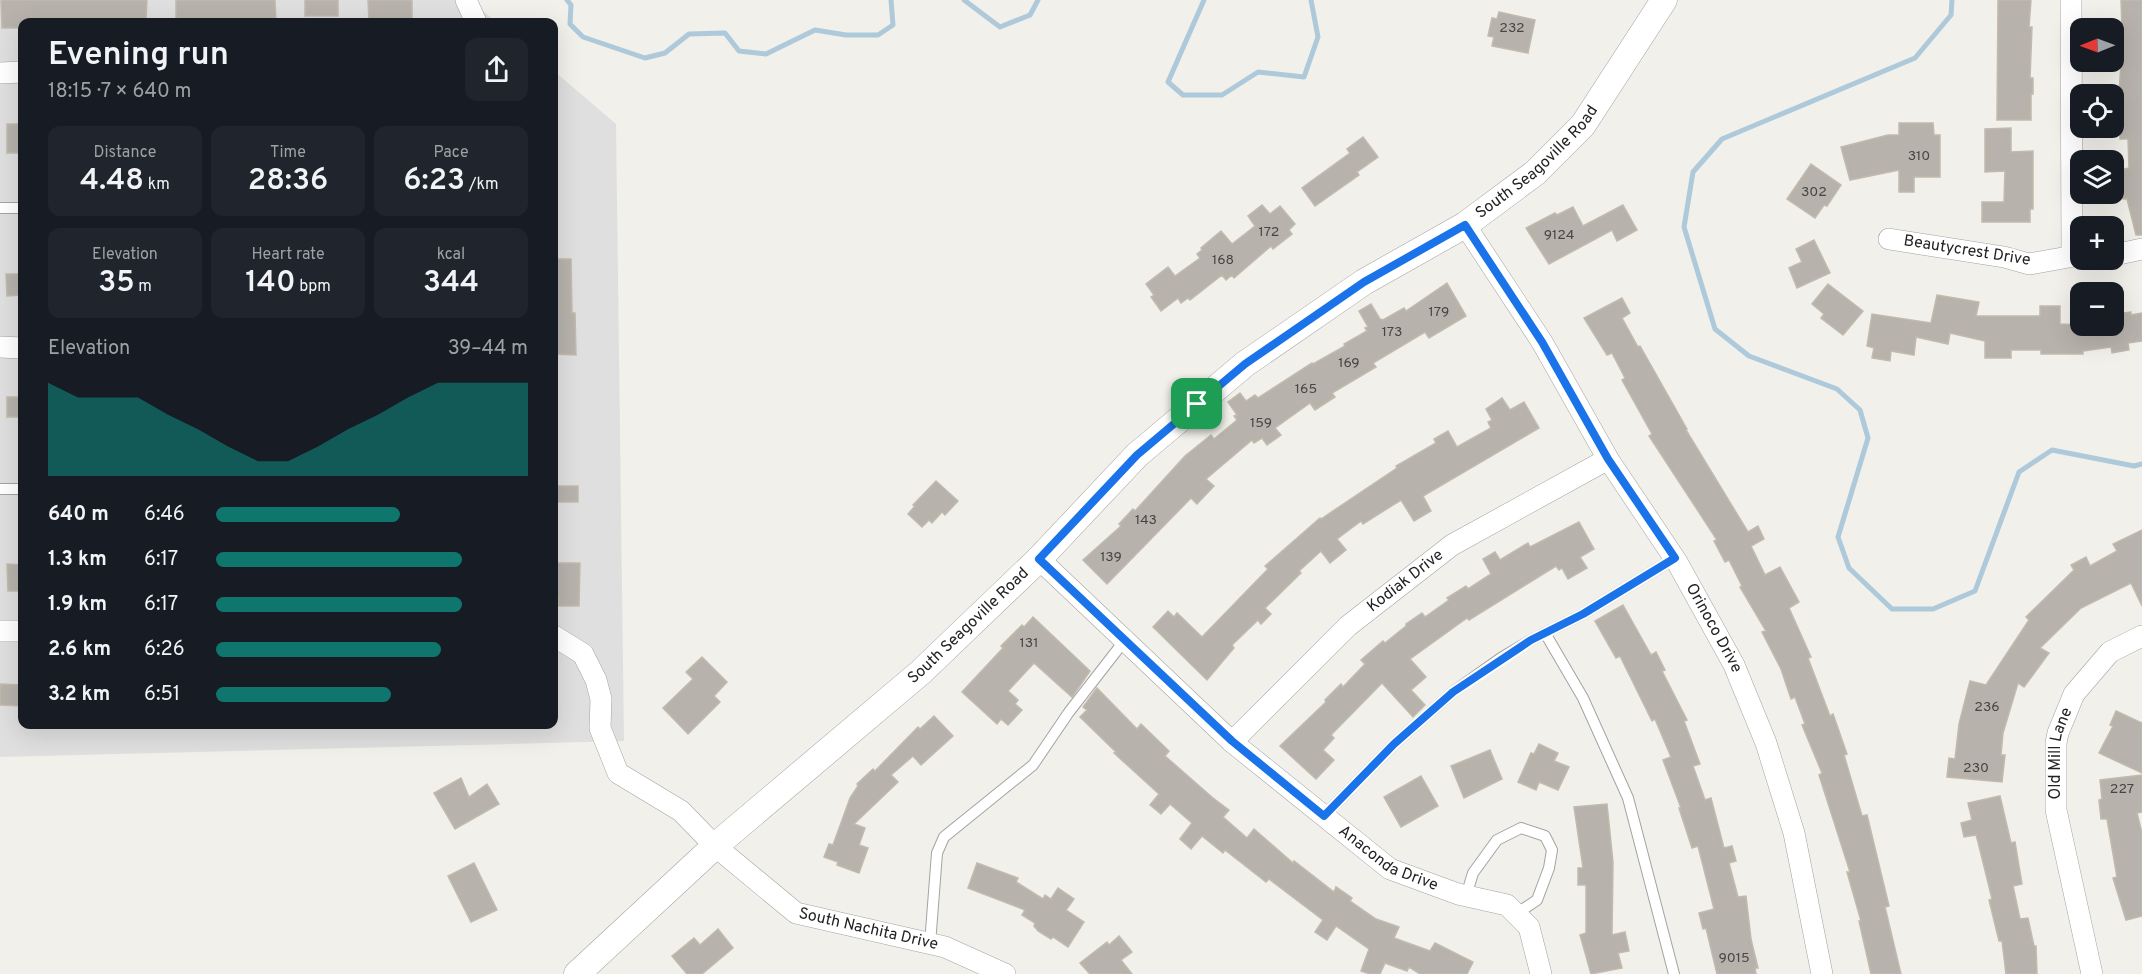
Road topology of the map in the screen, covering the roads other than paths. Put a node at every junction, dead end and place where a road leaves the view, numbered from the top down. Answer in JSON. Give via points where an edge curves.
{"nodes":[{"id":1,"x":466,"y":0,"type":"edge"},
{"id":2,"x":1664,"y":0,"type":"edge"},
{"id":3,"x":2071,"y":0,"type":"edge"},
{"id":4,"x":474,"y":18,"type":"edge"},
{"id":5,"x":18,"y":72,"type":"edge"},
{"id":6,"x":0,"y":73,"type":"edge"},
{"id":7,"x":0,"y":208,"type":"edge"},
{"id":8,"x":18,"y":208,"type":"edge"},
{"id":9,"x":2075,"y":216,"type":"edge"},
{"id":10,"x":1465,"y":225,"type":"junction"},
{"id":11,"x":1889,"y":240,"type":"dead end"},
{"id":12,"x":2142,"y":249,"type":"edge"},
{"id":13,"x":2124,"y":253,"type":"edge"},
{"id":14,"x":2070,"y":256,"type":"edge"},
{"id":15,"x":0,"y":347,"type":"edge"},
{"id":16,"x":18,"y":348,"type":"edge"},
{"id":17,"x":1608,"y":459,"type":"junction"},
{"id":18,"x":0,"y":489,"type":"edge"},
{"id":19,"x":18,"y":489,"type":"edge"},
{"id":20,"x":1675,"y":558,"type":"junction"},
{"id":21,"x":1039,"y":559,"type":"junction"},
{"id":22,"x":0,"y":631,"type":"edge"},
{"id":23,"x":18,"y":631,"type":"edge"},
{"id":24,"x":1545,"y":633,"type":"junction"},
{"id":25,"x":2142,"y":636,"type":"edge"},
{"id":26,"x":558,"y":638,"type":"edge"},
{"id":27,"x":1125,"y":640,"type":"junction"},
{"id":28,"x":1232,"y":741,"type":"junction"},
{"id":29,"x":1324,"y":816,"type":"junction"},
{"id":30,"x":715,"y":846,"type":"junction"},
{"id":31,"x":1466,"y":896,"type":"junction"},
{"id":32,"x":1516,"y":914,"type":"junction"},
{"id":33,"x":930,"y":944,"type":"junction"},
{"id":34,"x":577,"y":974,"type":"edge"},
{"id":35,"x":1005,"y":974,"type":"edge"},
{"id":36,"x":1540,"y":974,"type":"edge"},
{"id":37,"x":1674,"y":974,"type":"edge"},
{"id":38,"x":1822,"y":974,"type":"edge"},
{"id":39,"x":2092,"y":974,"type":"edge"}],
"edges":[{"from":1,"to":4,"type":"street"},
{"from":2,"to":10,"type":"street","name":"South Seagoville Road","via":[[1583,125],[1535,173]]},
{"from":3,"to":9,"type":"street"},
{"from":5,"to":6,"type":"street"},
{"from":7,"to":8,"type":"lane"},
{"from":10,"to":17,"type":"street","name":"Orinoco Drive","via":[[1542,342]]},
{"from":10,"to":21,"type":"street","name":"South Seagoville Road","via":[[1364,282],[1245,364],[1137,455]]},
{"from":11,"to":14,"type":"street","name":"Beautycrest Drive","via":[[2030,264]]},
{"from":12,"to":13,"type":"street"},
{"from":15,"to":16,"type":"street"},
{"from":17,"to":20,"type":"street","name":"Orinoco Drive"},
{"from":17,"to":28,"type":"street","name":"Kodiak Drive","via":[[1452,545],[1348,626]]},
{"from":18,"to":19,"type":"lane"},
{"from":20,"to":24,"type":"lane"},
{"from":20,"to":38,"type":"street","name":"Orinoco Drive","via":[[1734,665],[1766,743],[1794,833]]},
{"from":21,"to":27,"type":"street","name":"Anaconda Drive"},
{"from":21,"to":30,"type":"street","name":"South Seagoville Road","via":[[921,672]]},
{"from":22,"to":23,"type":"street"},
{"from":24,"to":29,"type":"lane","via":[[1501,658],[1431,710]]},
{"from":24,"to":37,"type":"lane","via":[[1582,698],[1628,798]]},
{"from":25,"to":39,"type":"street","name":"Old Mill Lane","via":[[2110,651],[2074,694],[2056,743],[2056,810]]},
{"from":26,"to":30,"type":"street","name":"South Nachita Drive","via":[[583,654],[596,680],[602,699],[600,728],[618,773],[681,810]]},
{"from":27,"to":28,"type":"street","name":"Anaconda Drive"},
{"from":27,"to":33,"type":"lane","via":[[1033,765],[944,837],[937,853]]},
{"from":28,"to":29,"type":"street","name":"Anaconda Drive"},
{"from":29,"to":31,"type":"street","name":"Anaconda Drive","via":[[1390,869]]},
{"from":30,"to":33,"type":"street","name":"South Nachita Drive","via":[[796,913]]},
{"from":30,"to":34,"type":"street","name":"South Seagoville Road"},
{"from":31,"to":32,"type":"street","name":"Anaconda Drive","via":[[1507,905]]},
{"from":31,"to":32,"type":"lane","via":[[1473,873],[1497,840],[1521,828],[1545,836],[1552,850],[1549,868],[1537,900]]},
{"from":32,"to":36,"type":"street","name":"Anaconda Drive","via":[[1530,927]]},
{"from":33,"to":35,"type":"street","name":"South Nachita Drive"}]}
